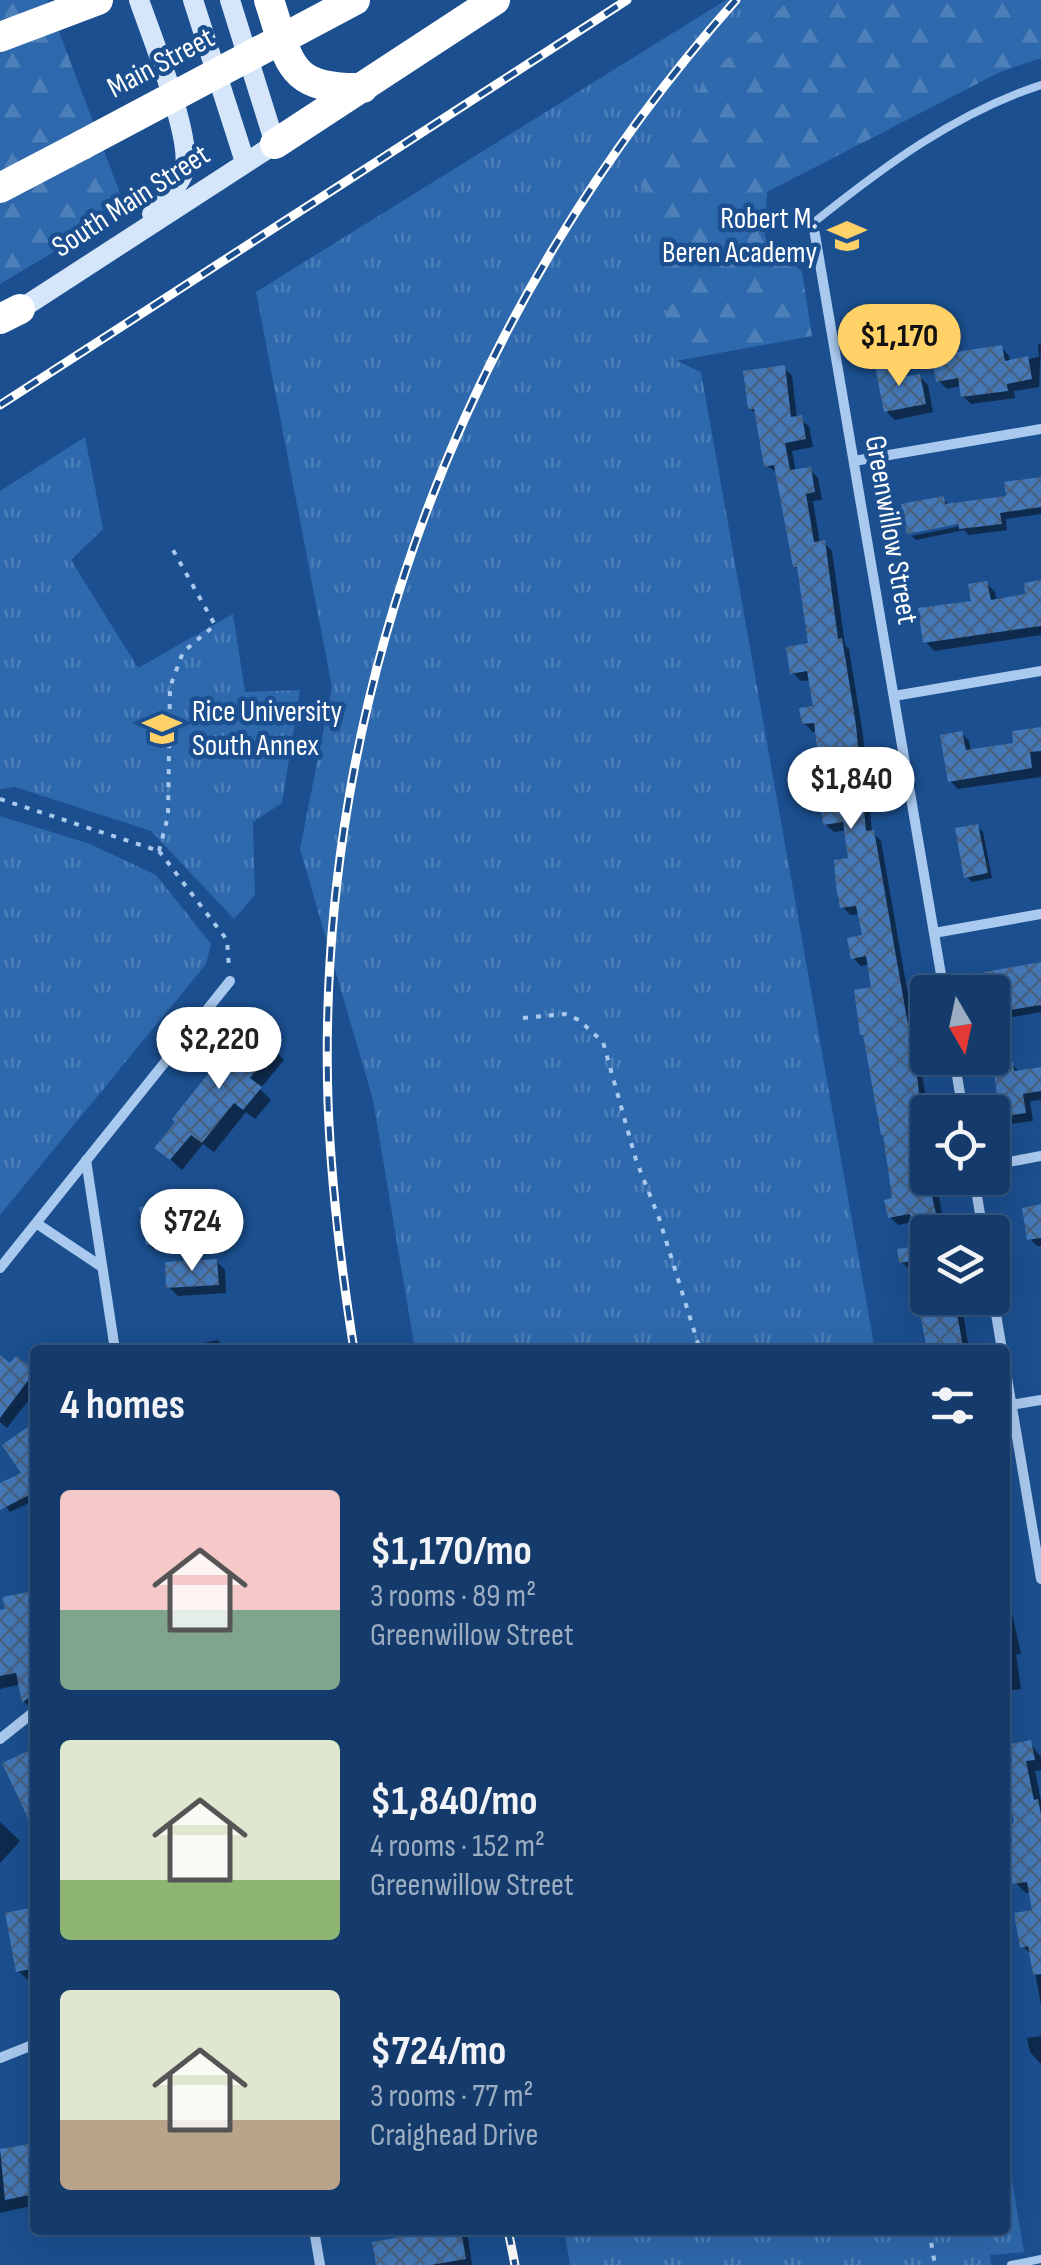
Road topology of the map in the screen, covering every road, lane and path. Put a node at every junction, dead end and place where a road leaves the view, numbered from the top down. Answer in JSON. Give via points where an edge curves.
{"nodes":[{"id":1,"x":98,"y":0,"type":"edge"},
{"id":2,"x":139,"y":0,"type":"edge"},
{"id":3,"x":193,"y":0,"type":"edge"},
{"id":4,"x":230,"y":0,"type":"edge"},
{"id":5,"x":268,"y":0,"type":"edge"},
{"id":6,"x":355,"y":0,"type":"edge"},
{"id":7,"x":495,"y":0,"type":"edge"},
{"id":8,"x":0,"y":36,"type":"edge"},
{"id":9,"x":1041,"y":84,"type":"edge"},
{"id":10,"x":363,"y":88,"type":"junction"},
{"id":11,"x":275,"y":144,"type":"junction"},
{"id":12,"x":245,"y":162,"type":"junction"},
{"id":13,"x":0,"y":188,"type":"edge"},
{"id":14,"x":813,"y":223,"type":"joint"},
{"id":15,"x":138,"y":231,"type":"junction"},
{"id":16,"x":7,"y":317,"type":"edge"},
{"id":17,"x":1041,"y":428,"type":"edge"},
{"id":18,"x":854,"y":461,"type":"junction"},
{"id":19,"x":173,"y":550,"type":"dead end"},
{"id":20,"x":1041,"y":671,"type":"edge"},
{"id":21,"x":894,"y":696,"type":"junction"},
{"id":22,"x":0,"y":799,"type":"edge"},
{"id":23,"x":159,"y":850,"type":"junction"},
{"id":24,"x":1041,"y":914,"type":"edge"},
{"id":25,"x":934,"y":933,"type":"junction"},
{"id":26,"x":941,"y":975,"type":"edge"},
{"id":27,"x":230,"y":981,"type":"joint"},
{"id":28,"x":522,"y":1018,"type":"dead end"},
{"id":29,"x":1041,"y":1156,"type":"edge"},
{"id":30,"x":86,"y":1160,"type":"junction"},
{"id":31,"x":1010,"y":1161,"type":"edge"},
{"id":32,"x":36,"y":1223,"type":"junction"},
{"id":33,"x":102,"y":1267,"type":"junction"},
{"id":34,"x":0,"y":1268,"type":"edge"},
{"id":35,"x":996,"y":1315,"type":"edge"},
{"id":36,"x":114,"y":1345,"type":"edge"},
{"id":37,"x":698,"y":1345,"type":"edge"},
{"id":38,"x":1001,"y":1345,"type":"edge"},
{"id":39,"x":1010,"y":1394,"type":"edge"},
{"id":40,"x":1041,"y":1400,"type":"edge"},
{"id":41,"x":1012,"y":1405,"type":"junction"},
{"id":42,"x":1041,"y":1579,"type":"edge"},
{"id":43,"x":30,"y":1714,"type":"edge"},
{"id":44,"x":0,"y":1739,"type":"edge"},
{"id":45,"x":30,"y":2046,"type":"edge"},
{"id":46,"x":0,"y":2058,"type":"edge"},
{"id":47,"x":315,"y":2235,"type":"edge"},
{"id":48,"x":930,"y":2235,"type":"edge"},
{"id":49,"x":1041,"y":2259,"type":"edge"},
{"id":50,"x":320,"y":2265,"type":"edge"},
{"id":51,"x":935,"y":2265,"type":"edge"},
{"id":52,"x":1011,"y":2265,"type":"edge"}],
"edges":[{"from":1,"to":8,"type":"highway"},
{"from":2,"to":15,"type":"main road","via":[[187,154],[181,178]]},
{"from":3,"to":12,"type":"main road"},
{"from":4,"to":11,"type":"main road"},
{"from":5,"to":10,"type":"highway","via":[[297,72],[312,84]]},
{"from":6,"to":13,"type":"highway","name":"Main Street","bridge":true},
{"from":7,"to":10,"type":"highway"},
{"from":9,"to":14,"type":"lane","name":"Greenwillow Street","via":[[916,145]]},
{"from":10,"to":11,"type":"highway"},
{"from":11,"to":12,"type":"main road","name":"South Main Street"},
{"from":12,"to":15,"type":"main road","name":"South Main Street"},
{"from":14,"to":18,"type":"street","name":"Greenwillow Street"},
{"from":15,"to":16,"type":"main road","name":"South Main Street"},
{"from":17,"to":18,"type":"street"},
{"from":18,"to":21,"type":"street","name":"Greenwillow Street"},
{"from":19,"to":23,"type":"path","via":[[216,625],[183,652],[170,687],[168,816]]},
{"from":20,"to":21,"type":"street"},
{"from":21,"to":25,"type":"street","name":"Greenwillow Street"},
{"from":22,"to":23,"type":"path"},
{"from":23,"to":27,"type":"path","via":[[227,940]]},
{"from":24,"to":25,"type":"street"},
{"from":25,"to":26,"type":"street","name":"Greenwillow Street"},
{"from":27,"to":30,"type":"street"},
{"from":28,"to":37,"type":"path","via":[[565,1014],[603,1042]]},
{"from":29,"to":31,"type":"street"},
{"from":30,"to":32,"type":"street"},
{"from":30,"to":33,"type":"street"},
{"from":32,"to":33,"type":"street"},
{"from":32,"to":34,"type":"street"},
{"from":33,"to":36,"type":"street"},
{"from":35,"to":38,"type":"street"},
{"from":39,"to":41,"type":"street"},
{"from":40,"to":41,"type":"street"},
{"from":41,"to":42,"type":"street"},
{"from":43,"to":44,"type":"street"},
{"from":45,"to":46,"type":"street"},
{"from":47,"to":50,"type":"street"},
{"from":48,"to":51,"type":"path"},
{"from":49,"to":52,"type":"lane"}]}
